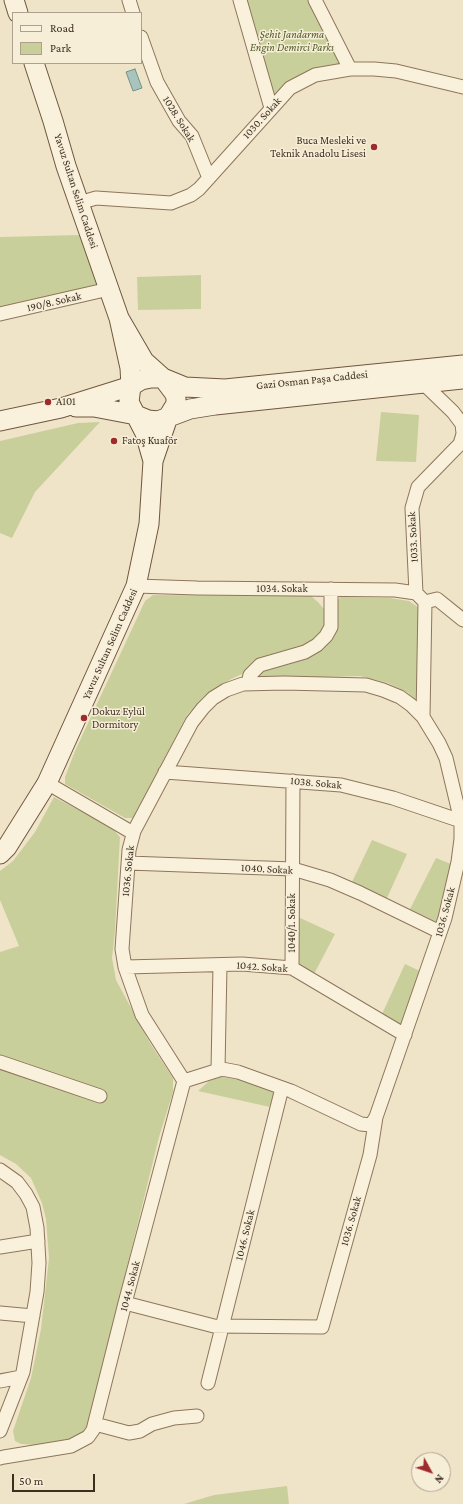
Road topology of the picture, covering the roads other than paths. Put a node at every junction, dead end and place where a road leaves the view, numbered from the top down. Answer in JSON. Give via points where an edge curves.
{"nodes":[{"id":1,"x":14,"y":0,"type":"edge"},
{"id":2,"x":129,"y":0,"type":"edge"},
{"id":3,"x":240,"y":0,"type":"edge"},
{"id":4,"x":315,"y":0,"type":"edge"},
{"id":5,"x":18,"y":12,"type":"edge"},
{"id":6,"x":133,"y":12,"type":"edge"},
{"id":7,"x":142,"y":40,"type":"edge"},
{"id":8,"x":34,"y":64,"type":"edge"},
{"id":9,"x":350,"y":69,"type":"junction"},
{"id":10,"x":463,"y":87,"type":"edge"},
{"id":11,"x":271,"y":108,"type":"junction"},
{"id":12,"x":209,"y":178,"type":"junction"},
{"id":13,"x":79,"y":203,"type":"junction"},
{"id":14,"x":109,"y":289,"type":"junction"},
{"id":15,"x":0,"y":314,"type":"edge"},
{"id":16,"x":120,"y":318,"type":"junction"},
{"id":17,"x":463,"y":365,"type":"edge"},
{"id":18,"x":163,"y":378,"type":"junction"},
{"id":19,"x":463,"y":379,"type":"edge"},
{"id":20,"x":423,"y":383,"type":"junction"},
{"id":21,"x":131,"y":386,"type":"junction"},
{"id":22,"x":61,"y":408,"type":"junction"},
{"id":23,"x":136,"y":415,"type":"junction"},
{"id":24,"x":168,"y":417,"type":"junction"},
{"id":25,"x":0,"y":421,"type":"edge"},
{"id":26,"x":463,"y":433,"type":"edge"},
{"id":27,"x":153,"y":461,"type":"junction"},
{"id":28,"x":136,"y":586,"type":"junction"},
{"id":29,"x":331,"y":590,"type":"junction"},
{"id":30,"x":421,"y":597,"type":"junction"},
{"id":31,"x":463,"y":620,"type":"edge"},
{"id":32,"x":248,"y":684,"type":"junction"},
{"id":33,"x":423,"y":717,"type":"junction"},
{"id":34,"x":165,"y":772,"type":"junction"},
{"id":35,"x":293,"y":781,"type":"junction"},
{"id":36,"x":46,"y":783,"type":"junction"},
{"id":37,"x":462,"y":819,"type":"edge"},
{"id":38,"x":133,"y":833,"type":"junction"},
{"id":39,"x":0,"y":854,"type":"edge"},
{"id":40,"x":128,"y":864,"type":"junction"},
{"id":41,"x":293,"y":869,"type":"junction"},
{"id":42,"x":440,"y":932,"type":"junction"},
{"id":43,"x":220,"y":965,"type":"junction"},
{"id":44,"x":125,"y":967,"type":"junction"},
{"id":45,"x":292,"y":968,"type":"junction"},
{"id":46,"x":405,"y":1035,"type":"junction"},
{"id":47,"x":0,"y":1062,"type":"edge"},
{"id":48,"x":218,"y":1070,"type":"junction"},
{"id":49,"x":184,"y":1081,"type":"junction"},
{"id":50,"x":282,"y":1088,"type":"junction"},
{"id":51,"x":100,"y":1096,"type":"dead end"},
{"id":52,"x":376,"y":1117,"type":"junction"},
{"id":53,"x":0,"y":1170,"type":"edge"},
{"id":54,"x":38,"y":1241,"type":"junction"},
{"id":55,"x":0,"y":1247,"type":"edge"},
{"id":56,"x":125,"y":1303,"type":"junction"},
{"id":57,"x":0,"y":1313,"type":"edge"},
{"id":58,"x":33,"y":1316,"type":"junction"},
{"id":59,"x":223,"y":1326,"type":"junction"},
{"id":60,"x":20,"y":1377,"type":"junction"},
{"id":61,"x":0,"y":1381,"type":"edge"},
{"id":62,"x":208,"y":1383,"type":"dead end"},
{"id":63,"x":197,"y":1416,"type":"dead end"},
{"id":64,"x":95,"y":1424,"type":"junction"},
{"id":65,"x":0,"y":1431,"type":"edge"},
{"id":66,"x":0,"y":1458,"type":"edge"}],
"edges":[{"from":1,"to":5,"type":"main road"},
{"from":2,"to":6,"type":"street"},
{"from":3,"to":11,"type":"street"},
{"from":4,"to":9,"type":"street"},
{"from":7,"to":12,"type":"street","name":"1028. Sokak","via":[[157,82],[179,121],[192,136]]},
{"from":8,"to":13,"type":"main road","name":"Yavuz Sultan Selim Caddesi"},
{"from":9,"to":10,"type":"street","name":"1030. Sokak","via":[[396,71]]},
{"from":9,"to":11,"type":"street","name":"1030. Sokak","via":[[314,75],[290,88]]},
{"from":11,"to":12,"type":"street","name":"1030. Sokak"},
{"from":12,"to":13,"type":"street","name":"1030. Sokak","via":[[191,195],[171,203],[96,198]]},
{"from":13,"to":14,"type":"main road","name":"Yavuz Sultan Selim Caddesi"},
{"from":14,"to":15,"type":"street","name":"190/8. Sokak"},
{"from":14,"to":16,"type":"main road","name":"Yavuz Sultan Selim Caddesi"},
{"from":16,"to":18,"type":"main road","name":"Yavuz Sultan Selim Caddesi","via":[[144,361]]},
{"from":16,"to":21,"type":"main road","name":"Yavuz Sultan Selim Caddesi"},
{"from":17,"to":18,"type":"main road","name":"Gazi Osman Paşa Caddesi","via":[[225,389],[185,387]]},
{"from":18,"to":21,"type":"main road","via":[[141,380]]},
{"from":18,"to":24,"type":"main road","via":[[176,399],[174,409]]},
{"from":19,"to":20,"type":"main road","name":"Gazi Osman Paşa Caddesi"},
{"from":20,"to":24,"type":"main road","name":"Gazi Osman Paşa Caddesi","via":[[215,405],[190,409]]},
{"from":20,"to":26,"type":"street","via":[[453,412],[462,424]]},
{"from":21,"to":22,"type":"main road"},
{"from":21,"to":23,"type":"main road","name":"Yavuz Sultan Selim Caddesi","via":[[129,402]]},
{"from":22,"to":23,"type":"main road","via":[[94,407]]},
{"from":22,"to":25,"type":"main road"},
{"from":23,"to":24,"type":"main road","via":[[158,421]]},
{"from":23,"to":27,"type":"main road","name":"Yavuz Sultan Selim Caddesi","via":[[145,433]]},
{"from":24,"to":27,"type":"main road"},
{"from":26,"to":30,"type":"street","name":"1033. Sokak","via":[[460,444],[418,487],[412,508]]},
{"from":27,"to":28,"type":"main road","name":"Yavuz Sultan Selim Caddesi","via":[[150,524]]},
{"from":28,"to":29,"type":"street","name":"1034. Sokak"},
{"from":28,"to":36,"type":"main road","name":"Yavuz Sultan Selim Caddesi"},
{"from":29,"to":30,"type":"street","name":"1034. Sokak","via":[[395,590]]},
{"from":29,"to":32,"type":"street","via":[[330,627],[326,636],[305,652],[260,665],[250,675]]},
{"from":30,"to":31,"type":"street","name":"1034. Sokak","via":[[438,599]]},
{"from":30,"to":33,"type":"street","name":"1033. Sokak"},
{"from":32,"to":33,"type":"street","name":"1036. Sokak","via":[[366,685],[400,697]]},
{"from":32,"to":34,"type":"street","name":"1036. Sokak","via":[[226,690],[203,708],[192,722]]},
{"from":33,"to":37,"type":"street","name":"1036. Sokak","via":[[446,758]]},
{"from":34,"to":35,"type":"street","name":"1038. Sokak"},
{"from":34,"to":38,"type":"street","name":"1036. Sokak"},
{"from":35,"to":37,"type":"street","name":"1038. Sokak","via":[[341,785]]},
{"from":35,"to":41,"type":"street","name":"1040/1. Sokak"},
{"from":36,"to":38,"type":"street"},
{"from":36,"to":39,"type":"main road","name":"Yavuz Sultan Selim Caddesi","via":[[7,847]]},
{"from":37,"to":42,"type":"street","name":"1036. Sokak","via":[[458,862]]},
{"from":38,"to":40,"type":"street","name":"1036. Sokak"},
{"from":40,"to":41,"type":"street","name":"1040. Sokak"},
{"from":40,"to":44,"type":"street","name":"1036. Sokak","via":[[122,950]]},
{"from":41,"to":42,"type":"street","name":"1040. Sokak","via":[[330,880]]},
{"from":41,"to":45,"type":"street","name":"1040/1. Sokak"},
{"from":42,"to":46,"type":"street","name":"1036. Sokak"},
{"from":43,"to":44,"type":"street","name":"1042. Sokak"},
{"from":43,"to":45,"type":"street","name":"1042. Sokak"},
{"from":43,"to":48,"type":"street"},
{"from":44,"to":49,"type":"street","name":"1036. Sokak","via":[[142,1015]]},
{"from":45,"to":46,"type":"street","name":"1042. Sokak"},
{"from":46,"to":52,"type":"street","name":"1036. Sokak"},
{"from":47,"to":51,"type":"street"},
{"from":48,"to":49,"type":"street"},
{"from":48,"to":50,"type":"street","via":[[238,1072]]},
{"from":49,"to":56,"type":"street","name":"1044. Sokak"},
{"from":50,"to":52,"type":"street","via":[[361,1124],[371,1125]]},
{"from":50,"to":59,"type":"street","name":"1046. Sokak"},
{"from":52,"to":59,"type":"street","name":"1036. Sokak","via":[[370,1155],[322,1327]]},
{"from":53,"to":54,"type":"street","via":[[17,1182],[30,1201],[35,1214]]},
{"from":54,"to":55,"type":"street"},
{"from":54,"to":58,"type":"street","via":[[38,1286]]},
{"from":56,"to":59,"type":"street","name":"1036. Sokak","via":[[214,1326]]},
{"from":56,"to":64,"type":"street","name":"1044. Sokak"},
{"from":57,"to":58,"type":"street"},
{"from":58,"to":60,"type":"street"},
{"from":59,"to":62,"type":"street","name":"1046. Sokak"},
{"from":60,"to":61,"type":"street"},
{"from":60,"to":65,"type":"street"},
{"from":63,"to":64,"type":"street","via":[[174,1418],[129,1433]]},
{"from":64,"to":66,"type":"street","name":"1044. Sokak","via":[[88,1438],[71,1446]]}]}
